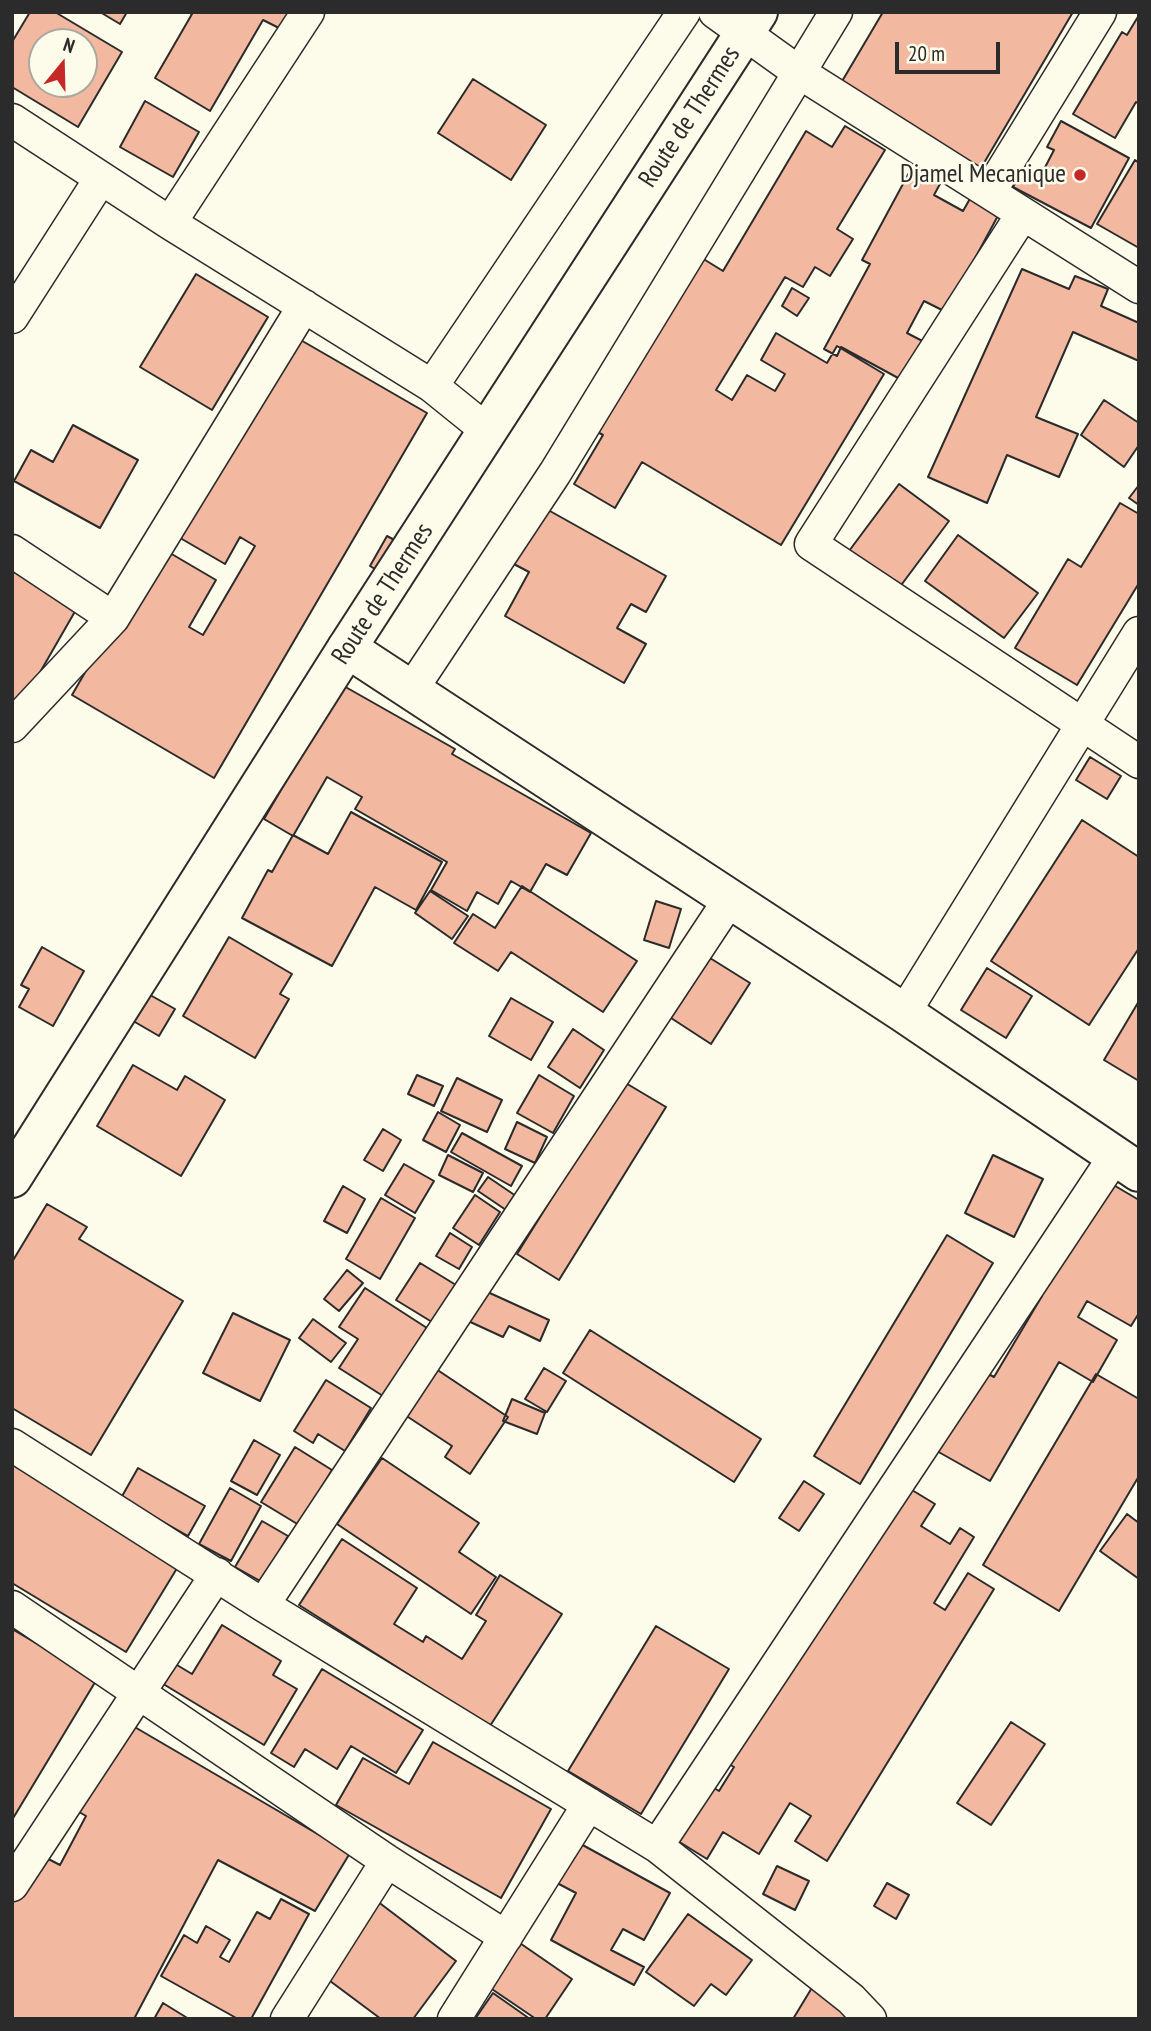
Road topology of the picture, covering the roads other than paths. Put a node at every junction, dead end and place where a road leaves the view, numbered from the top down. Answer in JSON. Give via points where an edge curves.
{"nodes":[{"id":1,"x":309,"y":12,"type":"edge"},
{"id":2,"x":684,"y":12,"type":"edge"},
{"id":3,"x":836,"y":12,"type":"edge"},
{"id":4,"x":1100,"y":12,"type":"edge"},
{"id":5,"x":739,"y":18,"type":"edge"},
{"id":6,"x":797,"y":71,"type":"junction"},
{"id":7,"x":12,"y":120,"type":"edge"},
{"id":8,"x":101,"y":178,"type":"junction"},
{"id":9,"x":990,"y":191,"type":"junction"},
{"id":10,"x":1022,"y":215,"type":"junction"},
{"id":11,"x":170,"y":223,"type":"junction"},
{"id":12,"x":1139,"y":287,"type":"edge"},
{"id":13,"x":304,"y":306,"type":"junction"},
{"id":14,"x":12,"y":317,"type":"edge"},
{"id":15,"x":432,"y":386,"type":"junction"},
{"id":16,"x":489,"y":432,"type":"junction"},
{"id":17,"x":12,"y":551,"type":"edge"},
{"id":18,"x":114,"y":618,"type":"junction"},
{"id":19,"x":1139,"y":632,"type":"edge"},
{"id":20,"x":347,"y":648,"type":"junction"},
{"id":21,"x":410,"y":692,"type":"junction"},
{"id":22,"x":1080,"y":725,"type":"junction"},
{"id":23,"x":12,"y":726,"type":"edge"},
{"id":24,"x":1139,"y":762,"type":"edge"},
{"id":25,"x":730,"y":898,"type":"junction"},
{"id":26,"x":904,"y":1013,"type":"junction"},
{"id":27,"x":1127,"y":1164,"type":"edge"},
{"id":28,"x":12,"y":1178,"type":"edge"},
{"id":29,"x":12,"y":1445,"type":"edge"},
{"id":30,"x":217,"y":1574,"type":"junction"},
{"id":31,"x":263,"y":1605,"type":"junction"},
{"id":32,"x":12,"y":1607,"type":"edge"},
{"id":33,"x":138,"y":1691,"type":"junction"},
{"id":34,"x":589,"y":1804,"type":"junction"},
{"id":35,"x":657,"y":1846,"type":"junction"},
{"id":36,"x":387,"y":1861,"type":"junction"},
{"id":37,"x":12,"y":1885,"type":"edge"},
{"id":38,"x":506,"y":1937,"type":"junction"},
{"id":39,"x":287,"y":2019,"type":"edge"},
{"id":40,"x":454,"y":2019,"type":"edge"},
{"id":41,"x":870,"y":2019,"type":"edge"}],
"edges":[{"from":1,"to":11,"type":"street"},
{"from":2,"to":15,"type":"street"},
{"from":3,"to":6,"type":"street"},
{"from":4,"to":9,"type":"street"},
{"from":5,"to":6,"type":"street"},
{"from":5,"to":16,"type":"main road","name":"Route de Thermes"},
{"from":6,"to":9,"type":"street"},
{"from":6,"to":21,"type":"street","via":[[555,473]]},
{"from":7,"to":8,"type":"street"},
{"from":8,"to":11,"type":"street"},
{"from":8,"to":14,"type":"street"},
{"from":9,"to":10,"type":"street"},
{"from":10,"to":12,"type":"street"},
{"from":10,"to":22,"type":"street","via":[[811,544]]},
{"from":11,"to":13,"type":"street"},
{"from":13,"to":15,"type":"street"},
{"from":13,"to":18,"type":"street"},
{"from":15,"to":16,"type":"street"},
{"from":16,"to":20,"type":"main road","name":"Route de Thermes"},
{"from":17,"to":18,"type":"street"},
{"from":18,"to":23,"type":"street"},
{"from":19,"to":22,"type":"street"},
{"from":20,"to":21,"type":"main road"},
{"from":20,"to":28,"type":"main road","name":"Route de Thermes"},
{"from":21,"to":25,"type":"main road"},
{"from":22,"to":24,"type":"street"},
{"from":22,"to":26,"type":"street"},
{"from":25,"to":26,"type":"main road"},
{"from":25,"to":31,"type":"street"},
{"from":26,"to":27,"type":"main road"},
{"from":27,"to":35,"type":"street"},
{"from":29,"to":30,"type":"street"},
{"from":30,"to":31,"type":"street"},
{"from":30,"to":33,"type":"street"},
{"from":31,"to":34,"type":"street"},
{"from":32,"to":33,"type":"street"},
{"from":33,"to":36,"type":"street"},
{"from":33,"to":37,"type":"street"},
{"from":34,"to":35,"type":"street"},
{"from":34,"to":38,"type":"street"},
{"from":35,"to":41,"type":"street","via":[[851,1999]]},
{"from":36,"to":38,"type":"street"},
{"from":36,"to":39,"type":"street"},
{"from":38,"to":40,"type":"street"}]}
